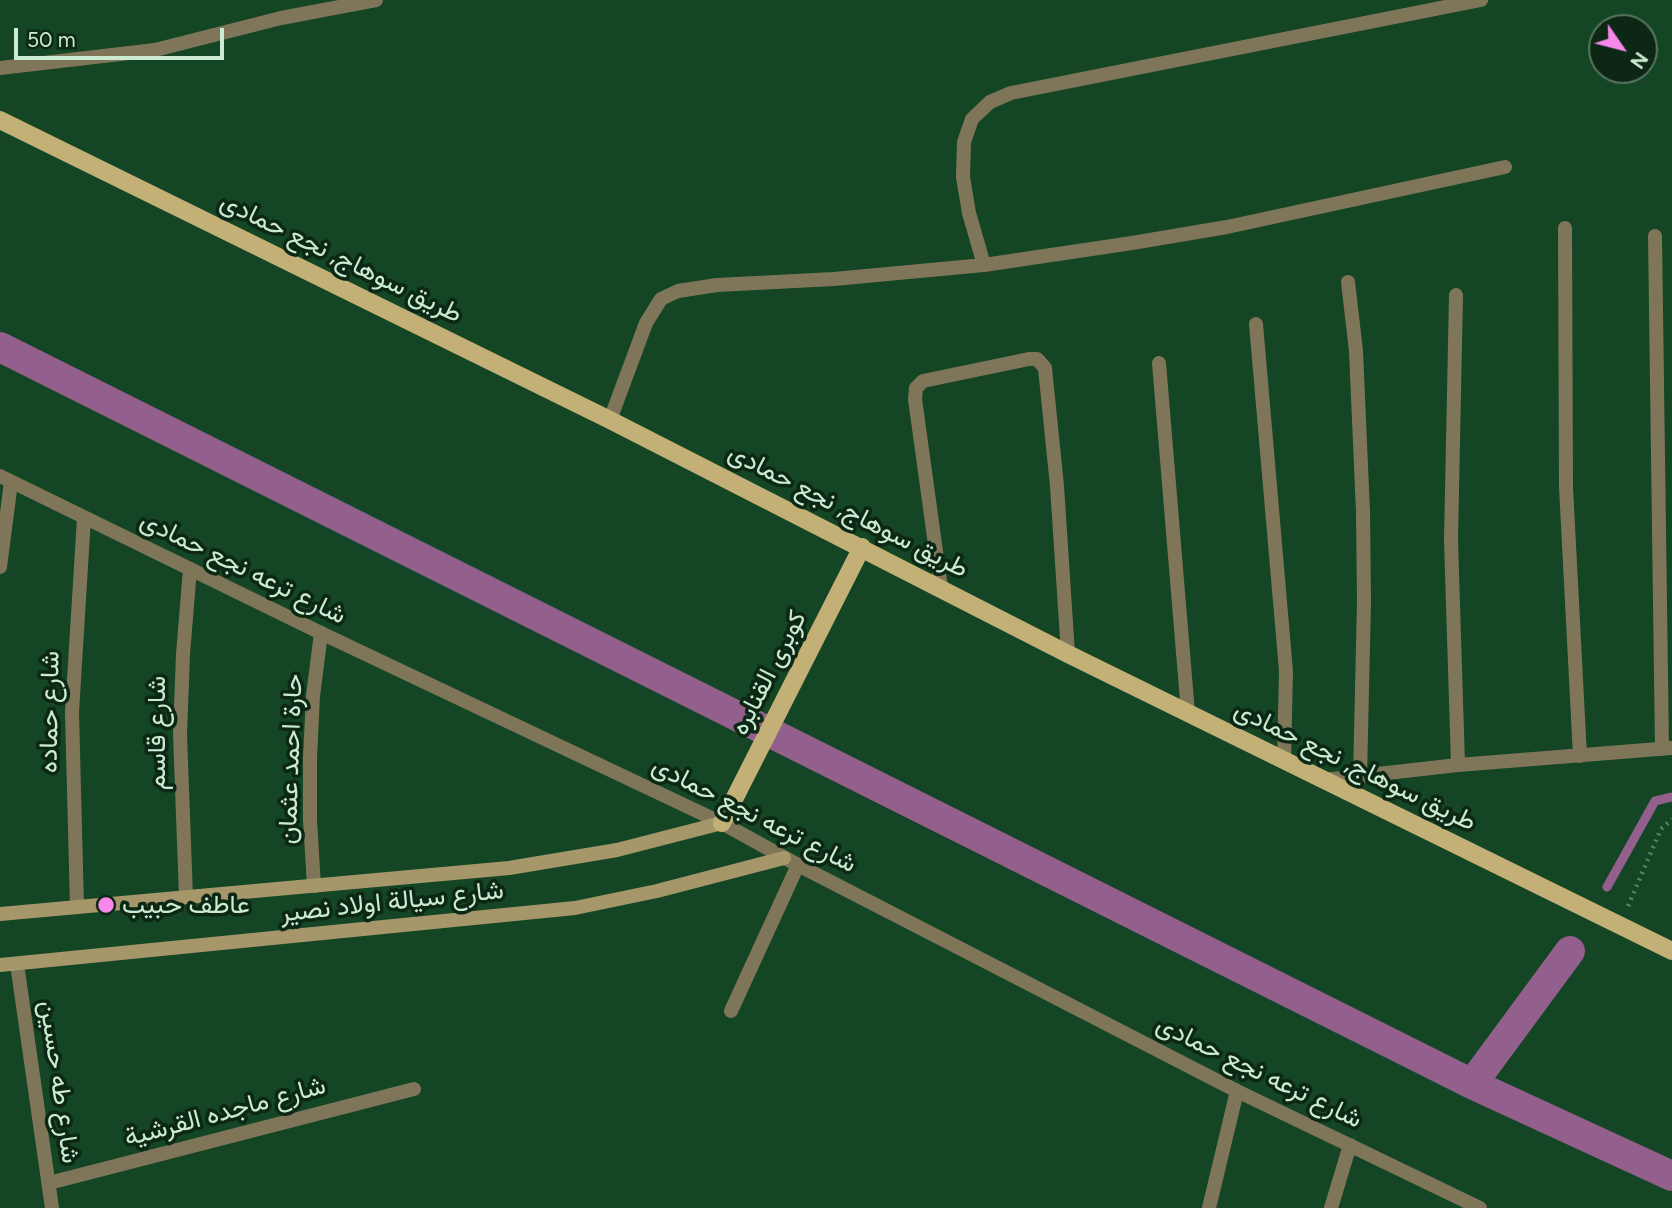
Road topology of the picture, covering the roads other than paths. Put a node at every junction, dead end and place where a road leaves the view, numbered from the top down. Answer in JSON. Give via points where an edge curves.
{"nodes":[{"id":1,"x":376,"y":0,"type":"edge"},
{"id":2,"x":1481,"y":0,"type":"edge"},
{"id":3,"x":0,"y":68,"type":"edge"},
{"id":4,"x":0,"y":120,"type":"edge"},
{"id":5,"x":1505,"y":167,"type":"dead end"},
{"id":6,"x":1565,"y":228,"type":"dead end"},
{"id":7,"x":1655,"y":236,"type":"dead end"},
{"id":8,"x":984,"y":265,"type":"junction"},
{"id":9,"x":1348,"y":282,"type":"dead end"},
{"id":10,"x":1455,"y":295,"type":"dead end"},
{"id":11,"x":1256,"y":324,"type":"dead end"},
{"id":12,"x":1159,"y":363,"type":"dead end"},
{"id":13,"x":610,"y":420,"type":"junction"},
{"id":14,"x":6,"y":479,"type":"edge"},
{"id":15,"x":84,"y":518,"type":"junction"},
{"id":16,"x":863,"y":547,"type":"junction"},
{"id":17,"x":0,"y":567,"type":"edge"},
{"id":18,"x":190,"y":569,"type":"junction"},
{"id":19,"x":942,"y":588,"type":"junction"},
{"id":20,"x":321,"y":633,"type":"junction"},
{"id":21,"x":1068,"y":654,"type":"junction"},
{"id":22,"x":1188,"y":713,"type":"junction"},
{"id":23,"x":1667,"y":748,"type":"edge"},
{"id":24,"x":1580,"y":756,"type":"junction"},
{"id":25,"x":1284,"y":760,"type":"junction"},
{"id":26,"x":1458,"y":765,"type":"junction"},
{"id":27,"x":1360,"y":777,"type":"junction"},
{"id":28,"x":1324,"y":780,"type":"junction"},
{"id":29,"x":722,"y":823,"type":"junction"},
{"id":30,"x":784,"y":858,"type":"junction"},
{"id":31,"x":798,"y":865,"type":"junction"},
{"id":32,"x":314,"y":887,"type":"junction"},
{"id":33,"x":186,"y":897,"type":"junction"},
{"id":34,"x":77,"y":907,"type":"junction"},
{"id":35,"x":0,"y":914,"type":"edge"},
{"id":36,"x":1672,"y":951,"type":"edge"},
{"id":37,"x":17,"y":964,"type":"junction"},
{"id":38,"x":0,"y":965,"type":"edge"},
{"id":39,"x":731,"y":1011,"type":"dead end"},
{"id":40,"x":414,"y":1089,"type":"dead end"},
{"id":41,"x":1237,"y":1091,"type":"junction"},
{"id":42,"x":1350,"y":1145,"type":"junction"},
{"id":43,"x":49,"y":1184,"type":"junction"},
{"id":44,"x":52,"y":1208,"type":"edge"},
{"id":45,"x":1209,"y":1208,"type":"edge"},
{"id":46,"x":1331,"y":1208,"type":"edge"},
{"id":47,"x":1480,"y":1208,"type":"edge"}],
"edges":[{"from":1,"to":3,"type":"street","via":[[155,50]]},
{"from":2,"to":8,"type":"street","via":[[1011,93],[990,102],[972,119],[964,142],[963,177]]},
{"from":4,"to":13,"type":"main road","name":"طريق سوهاج, نجع حمادى"},
{"from":5,"to":8,"type":"street","via":[[1227,227]]},
{"from":6,"to":24,"type":"street","via":[[1566,487]]},
{"from":7,"to":23,"type":"street"},
{"from":8,"to":13,"type":"street","via":[[678,290],[661,299],[646,323]]},
{"from":9,"to":27,"type":"street","via":[[1363,512]]},
{"from":10,"to":26,"type":"street","via":[[1451,540]]},
{"from":11,"to":25,"type":"street","via":[[1286,671]]},
{"from":12,"to":22,"type":"street"},
{"from":13,"to":16,"type":"main road","name":"طريق سوهاج, نجع حمادى"},
{"from":14,"to":15,"type":"street","name":"شارع ترعه نجع حمادى"},
{"from":14,"to":17,"type":"street"},
{"from":15,"to":18,"type":"street","name":"شارع ترعه نجع حمادى"},
{"from":15,"to":34,"type":"street","name":"شارع حماده","via":[[72,712]]},
{"from":16,"to":19,"type":"main road","name":"طريق سوهاج, نجع حمادى"},
{"from":16,"to":29,"type":"main road","name":"كوبرى القنابره"},
{"from":18,"to":20,"type":"street","name":"شارع ترعه نجع حمادى"},
{"from":18,"to":33,"type":"street","name":"شارع قاسم","via":[[180,734]]},
{"from":19,"to":21,"type":"main road","name":"طريق سوهاج, نجع حمادى"},
{"from":19,"to":21,"type":"street","via":[[916,388],[923,381],[1037,359],[1045,368],[1055,460]]},
{"from":20,"to":29,"type":"street","name":"شارع ترعه نجع حمادى"},
{"from":20,"to":32,"type":"street","name":"حارة احمد عثمان","via":[[310,758]]},
{"from":21,"to":22,"type":"main road","name":"طريق سوهاج, نجع حمادى"},
{"from":22,"to":25,"type":"main road","name":"طريق سوهاج, نجع حمادى"},
{"from":23,"to":24,"type":"street"},
{"from":24,"to":26,"type":"street"},
{"from":25,"to":28,"type":"main road","name":"طريق سوهاج, نجع حمادى"},
{"from":26,"to":27,"type":"street"},
{"from":27,"to":28,"type":"street"},
{"from":28,"to":36,"type":"main road","name":"طريق سوهاج, نجع حمادى"},
{"from":29,"to":30,"type":"street","name":"شارع ترعه نجع حمادى"},
{"from":29,"to":32,"type":"main road","name":"شارع سيالة اولاد نصير","via":[[563,861]]},
{"from":30,"to":31,"type":"street","name":"شارع ترعه نجع حمادى"},
{"from":30,"to":37,"type":"main road","name":"شارع سيالة اولاد نصير","via":[[575,908]]},
{"from":31,"to":39,"type":"street"},
{"from":31,"to":41,"type":"street","name":"شارع ترعه نجع حمادى"},
{"from":32,"to":33,"type":"main road","name":"شارع سيالة اولاد نصير"},
{"from":33,"to":34,"type":"main road","name":"شارع سيالة اولاد نصير"},
{"from":34,"to":35,"type":"main road","name":"شارع سيالة اولاد نصير"},
{"from":37,"to":38,"type":"main road","name":"شارع سيالة اولاد نصير"},
{"from":37,"to":43,"type":"street","name":"شارع طه حسين"},
{"from":40,"to":43,"type":"street","name":"شارع ماجده القرشية"},
{"from":41,"to":42,"type":"street","name":"شارع ترعه نجع حمادى"},
{"from":41,"to":45,"type":"street"},
{"from":42,"to":46,"type":"street"},
{"from":42,"to":47,"type":"street","name":"شارع ترعه نجع حمادى"},
{"from":43,"to":44,"type":"street","name":"شارع طه حسين"}]}
